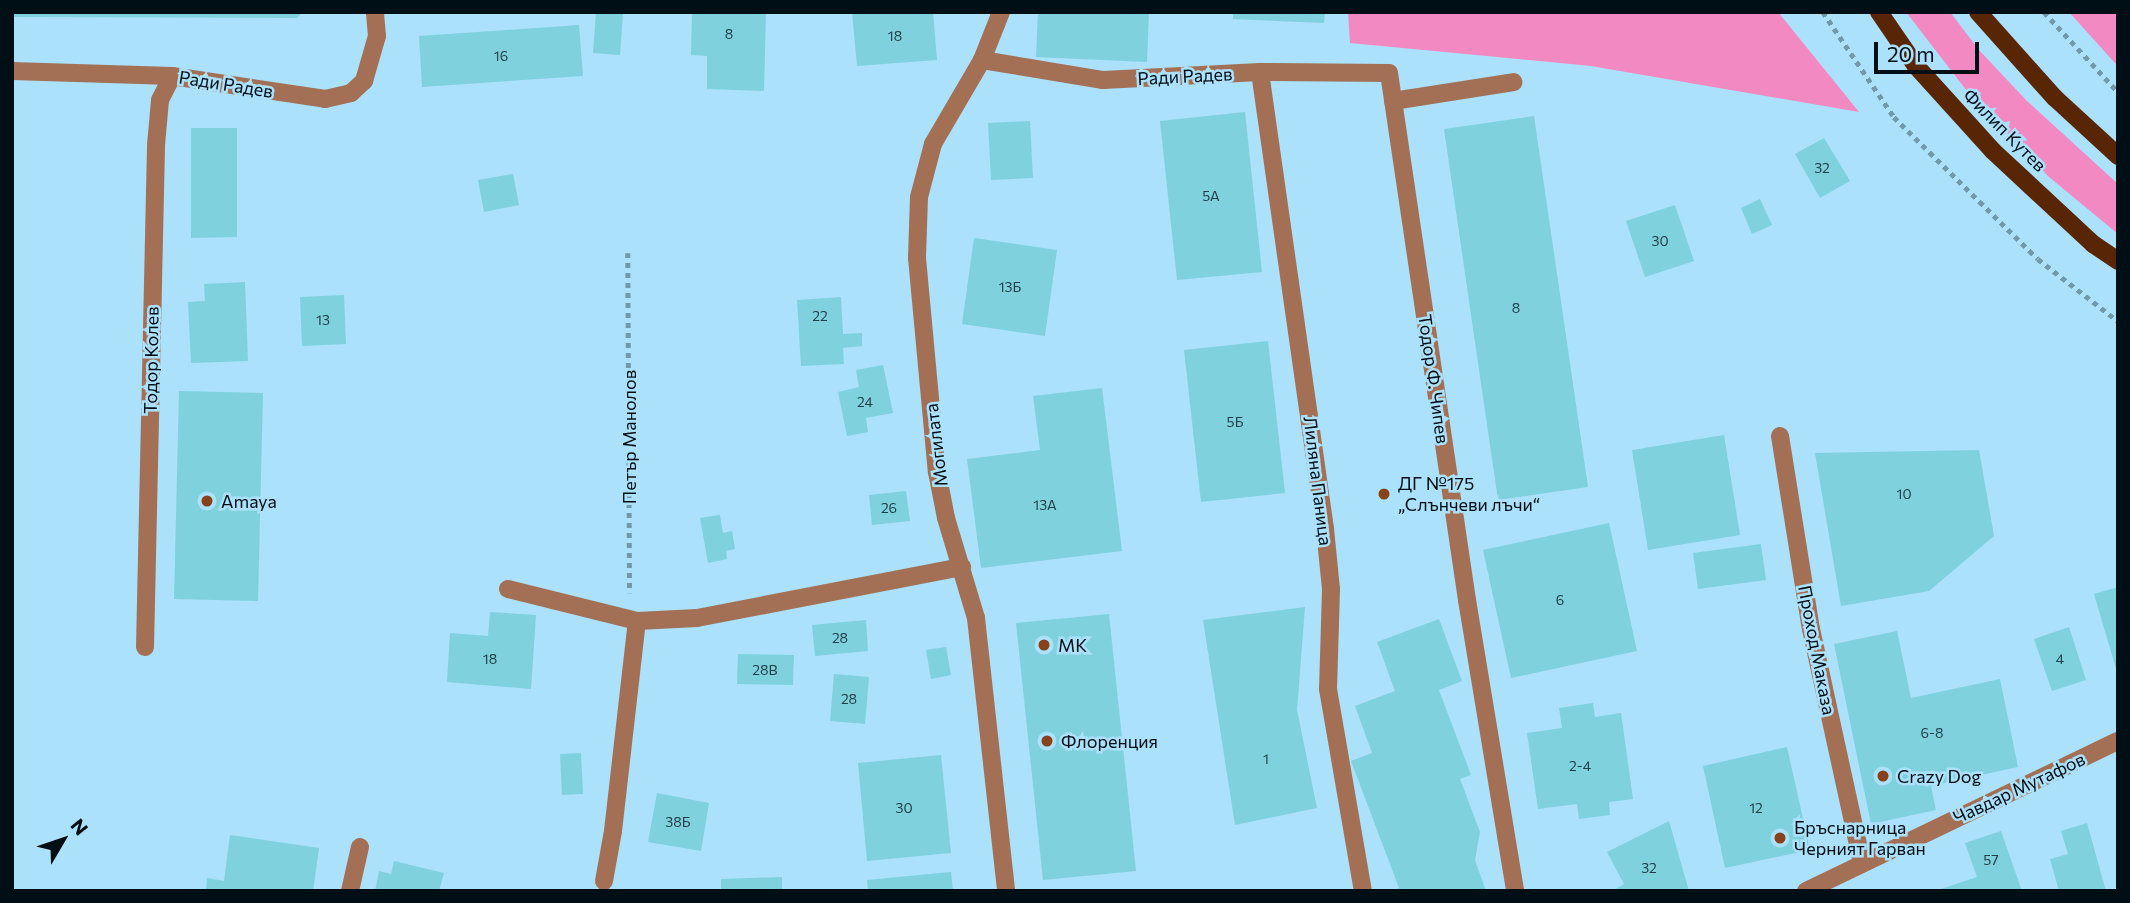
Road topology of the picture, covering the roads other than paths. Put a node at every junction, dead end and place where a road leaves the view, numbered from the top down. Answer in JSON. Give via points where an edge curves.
{"nodes":[{"id":1,"x":375,"y":12,"type":"edge"},
{"id":2,"x":1001,"y":12,"type":"edge"},
{"id":3,"x":1879,"y":12,"type":"edge"},
{"id":4,"x":1978,"y":12,"type":"edge"},
{"id":5,"x":982,"y":61,"type":"junction"},
{"id":6,"x":12,"y":71,"type":"edge"},
{"id":7,"x":1260,"y":72,"type":"junction"},
{"id":8,"x":1389,"y":74,"type":"joint"},
{"id":9,"x":172,"y":76,"type":"junction"},
{"id":10,"x":1514,"y":82,"type":"dead end"},
{"id":11,"x":1393,"y":101,"type":"junction"},
{"id":12,"x":2118,"y":156,"type":"edge"},
{"id":13,"x":2118,"y":261,"type":"edge"},
{"id":14,"x":1780,"y":436,"type":"dead end"},
{"id":15,"x":962,"y":567,"type":"junction"},
{"id":16,"x":508,"y":589,"type":"dead end"},
{"id":17,"x":634,"y":621,"type":"junction"},
{"id":18,"x":145,"y":647,"type":"dead end"},
{"id":19,"x":2118,"y":741,"type":"edge"},
{"id":20,"x":360,"y":847,"type":"dead end"},
{"id":21,"x":1862,"y":863,"type":"junction"},
{"id":22,"x":604,"y":881,"type":"dead end"},
{"id":23,"x":350,"y":891,"type":"edge"},
{"id":24,"x":1006,"y":891,"type":"edge"},
{"id":25,"x":1363,"y":891,"type":"edge"},
{"id":26,"x":1515,"y":891,"type":"edge"},
{"id":27,"x":1807,"y":891,"type":"edge"}],
"edges":[{"from":1,"to":9,"type":"street","name":"Ради Радев","via":[[377,36],[364,81],[351,93],[325,99]]},
{"from":2,"to":5,"type":"street","name":"Могилата"},
{"from":3,"to":13,"type":"main road","name":"Филип Кутев","via":[[1916,66],[1993,152],[2093,244]]},
{"from":4,"to":12,"type":"main road","via":[[2055,98]]},
{"from":5,"to":7,"type":"street","name":"Ради Радев","via":[[1103,80]]},
{"from":5,"to":15,"type":"street","name":"Могилата","via":[[933,144],[919,197],[917,258],[937,472]]},
{"from":6,"to":9,"type":"street","name":"Ради Радев"},
{"from":7,"to":8,"type":"street","name":"Ради Радев"},
{"from":7,"to":25,"type":"street","name":"Лиляна Паница","via":[[1325,529],[1331,589],[1328,690]]},
{"from":8,"to":11,"type":"street","name":"Тодор Ф. Чипев"},
{"from":9,"to":18,"type":"street","name":"Тодор Колев","via":[[160,100],[156,145]]},
{"from":10,"to":11,"type":"street"},
{"from":11,"to":26,"type":"street","name":"Тодор Ф. Чипев"},
{"from":14,"to":21,"type":"street","name":"Проход Маказа","via":[[1811,629]]},
{"from":15,"to":17,"type":"street","via":[[697,618]]},
{"from":15,"to":24,"type":"street","name":"Могилата","via":[[976,618]]},
{"from":16,"to":17,"type":"street"},
{"from":17,"to":22,"type":"street","via":[[614,831]]},
{"from":19,"to":21,"type":"street","name":"Чавдар Мутафов"},
{"from":20,"to":23,"type":"street"},
{"from":21,"to":27,"type":"street","name":"Чавдар Мутафов"}]}
